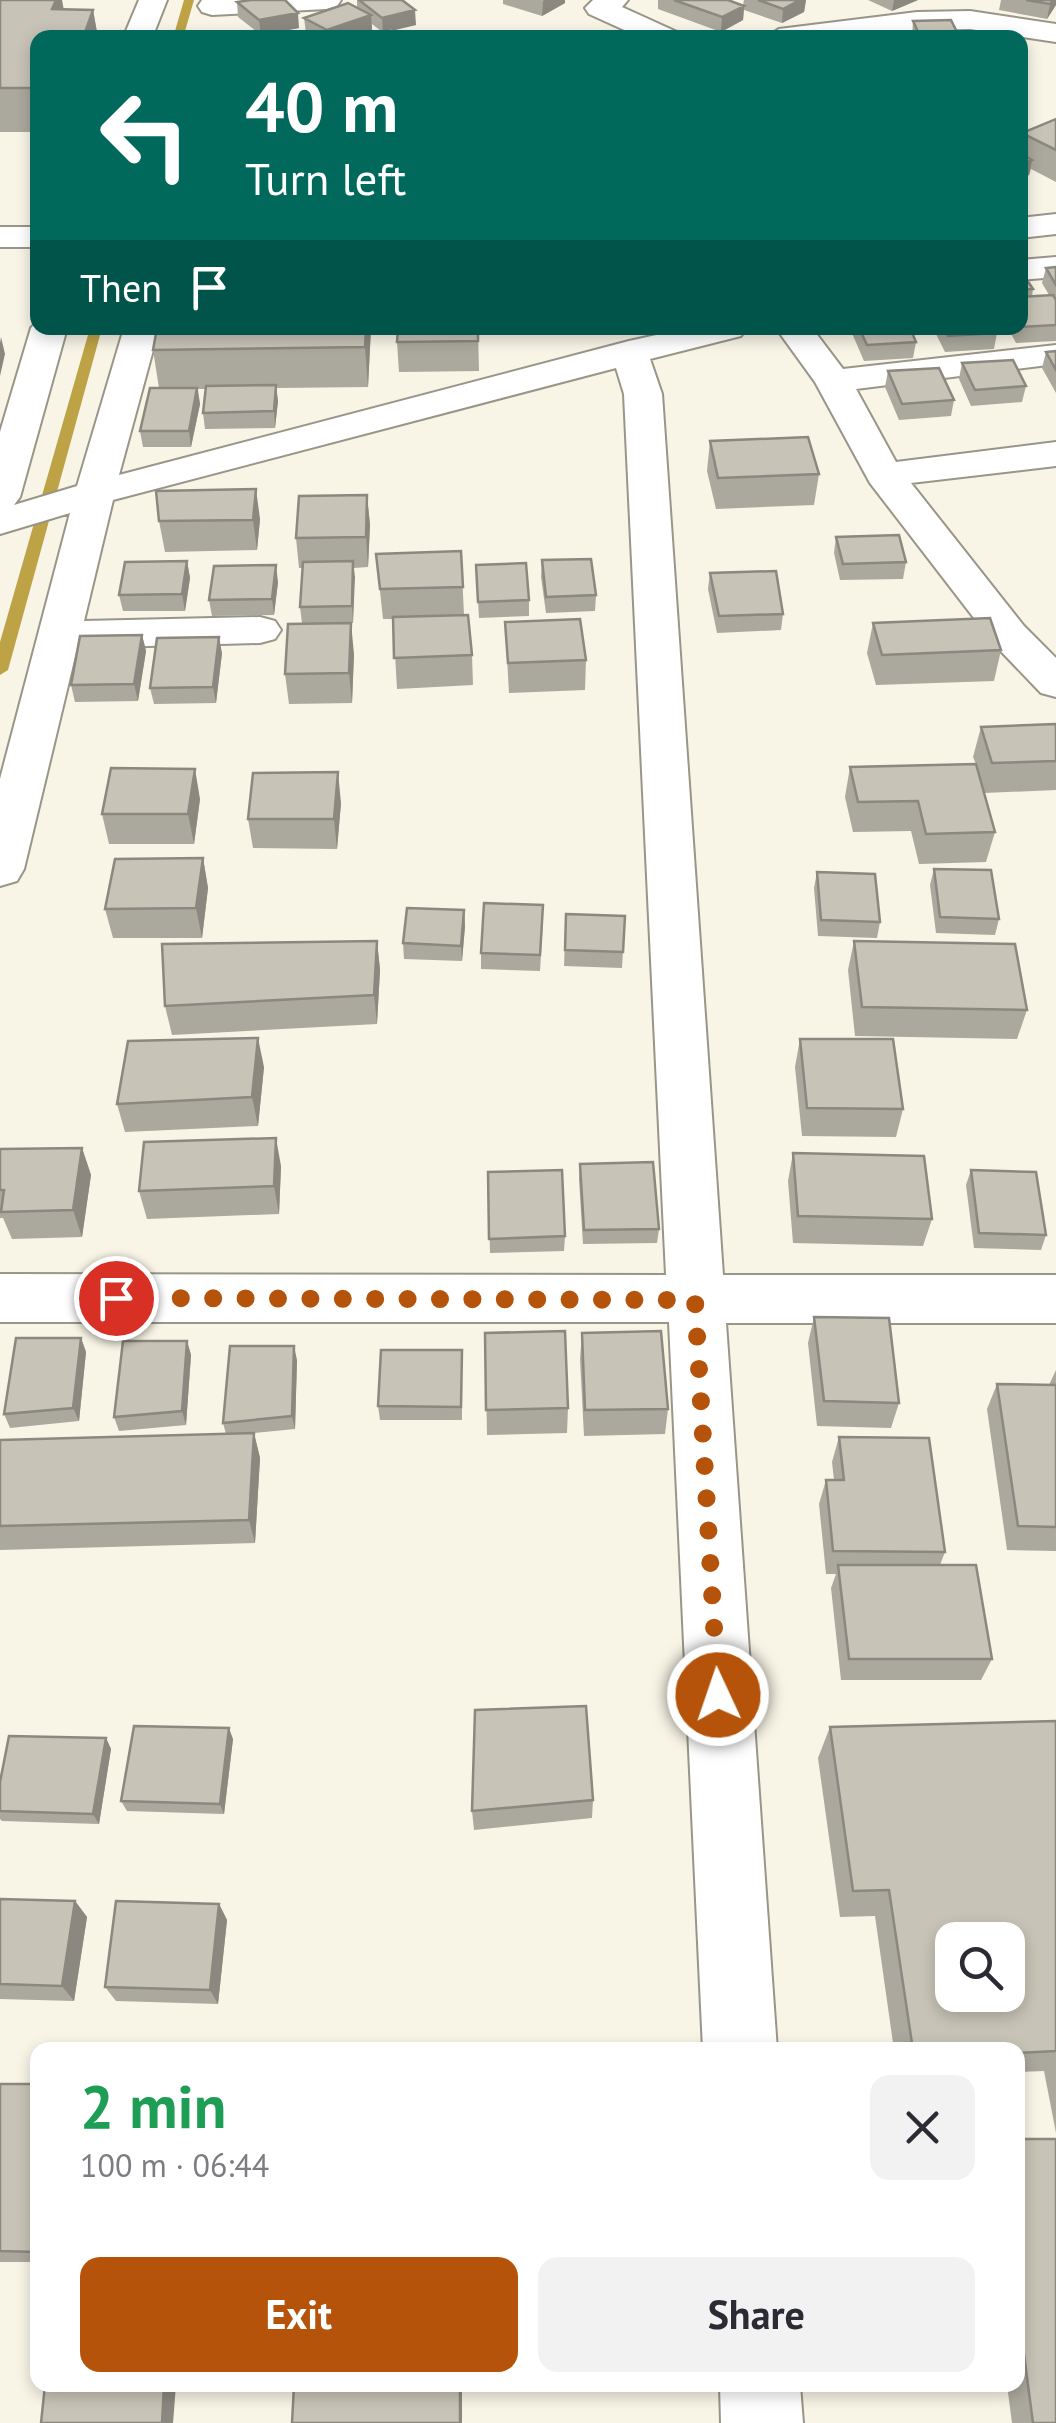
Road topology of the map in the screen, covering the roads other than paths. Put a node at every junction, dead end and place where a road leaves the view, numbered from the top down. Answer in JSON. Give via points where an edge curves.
{"nodes":[{"id":1,"x":153,"y":0,"type":"edge"},
{"id":2,"x":328,"y":0,"type":"edge"},
{"id":3,"x":614,"y":0,"type":"edge"},
{"id":4,"x":213,"y":3,"type":"edge"},
{"id":5,"x":814,"y":6,"type":"dead end"},
{"id":6,"x":876,"y":27,"type":"junction"},
{"id":7,"x":140,"y":30,"type":"edge"},
{"id":8,"x":206,"y":30,"type":"edge"},
{"id":9,"x":649,"y":30,"type":"edge"},
{"id":10,"x":849,"y":30,"type":"edge"},
{"id":11,"x":1056,"y":32,"type":"edge"},
{"id":12,"x":1056,"y":224,"type":"edge"},
{"id":13,"x":1028,"y":227,"type":"edge"},
{"id":14,"x":1056,"y":236,"type":"edge"},
{"id":15,"x":0,"y":237,"type":"edge"},
{"id":16,"x":30,"y":237,"type":"edge"},
{"id":17,"x":1028,"y":240,"type":"edge"},
{"id":18,"x":0,"y":250,"type":"edge"},
{"id":19,"x":30,"y":250,"type":"edge"},
{"id":20,"x":1056,"y":266,"type":"edge"},
{"id":21,"x":1028,"y":269,"type":"edge"},
{"id":22,"x":47,"y":335,"type":"edge"},
{"id":23,"x":139,"y":335,"type":"edge"},
{"id":24,"x":699,"y":335,"type":"edge"},
{"id":25,"x":799,"y":335,"type":"edge"},
{"id":26,"x":630,"y":352,"type":"junction"},
{"id":27,"x":1048,"y":354,"type":"edge"},
{"id":28,"x":833,"y":380,"type":"junction"},
{"id":29,"x":1056,"y":454,"type":"edge"},
{"id":30,"x":884,"y":475,"type":"junction"},
{"id":31,"x":95,"y":493,"type":"junction"},
{"id":32,"x":0,"y":497,"type":"edge"},
{"id":33,"x":0,"y":522,"type":"edge"},
{"id":34,"x":260,"y":630,"type":"dead end"},
{"id":35,"x":58,"y":635,"type":"junction"},
{"id":36,"x":1056,"y":682,"type":"edge"},
{"id":37,"x":0,"y":869,"type":"edge"},
{"id":38,"x":0,"y":1298,"type":"edge"},
{"id":39,"x":1056,"y":1299,"type":"edge"},
{"id":40,"x":695,"y":1300,"type":"junction"},
{"id":41,"x":740,"y":2042,"type":"edge"},
{"id":42,"x":760,"y":2392,"type":"edge"},
{"id":43,"x":762,"y":2423,"type":"edge"}],
"edges":[{"from":1,"to":7,"type":"street"},
{"from":2,"to":4,"type":"street"},
{"from":3,"to":9,"type":"street","via":[[599,8]]},
{"from":4,"to":8,"type":"street"},
{"from":5,"to":6,"type":"street"},
{"from":6,"to":10,"type":"street"},
{"from":6,"to":11,"type":"street","via":[[970,20]]},
{"from":12,"to":13,"type":"street"},
{"from":14,"to":17,"type":"street"},
{"from":15,"to":16,"type":"street"},
{"from":18,"to":19,"type":"street"},
{"from":20,"to":21,"type":"street"},
{"from":22,"to":32,"type":"street"},
{"from":23,"to":31,"type":"street"},
{"from":24,"to":26,"type":"street"},
{"from":25,"to":28,"type":"street"},
{"from":26,"to":31,"type":"street"},
{"from":26,"to":40,"type":"street","via":[[643,394]]},
{"from":27,"to":28,"type":"street"},
{"from":28,"to":30,"type":"street"},
{"from":29,"to":30,"type":"street"},
{"from":30,"to":36,"type":"street","via":[[1009,635]]},
{"from":31,"to":33,"type":"street"},
{"from":31,"to":35,"type":"street"},
{"from":34,"to":35,"type":"street"},
{"from":35,"to":37,"type":"street"},
{"from":38,"to":40,"type":"street"},
{"from":39,"to":40,"type":"street"},
{"from":40,"to":41,"type":"street"},
{"from":42,"to":43,"type":"street"}]}
